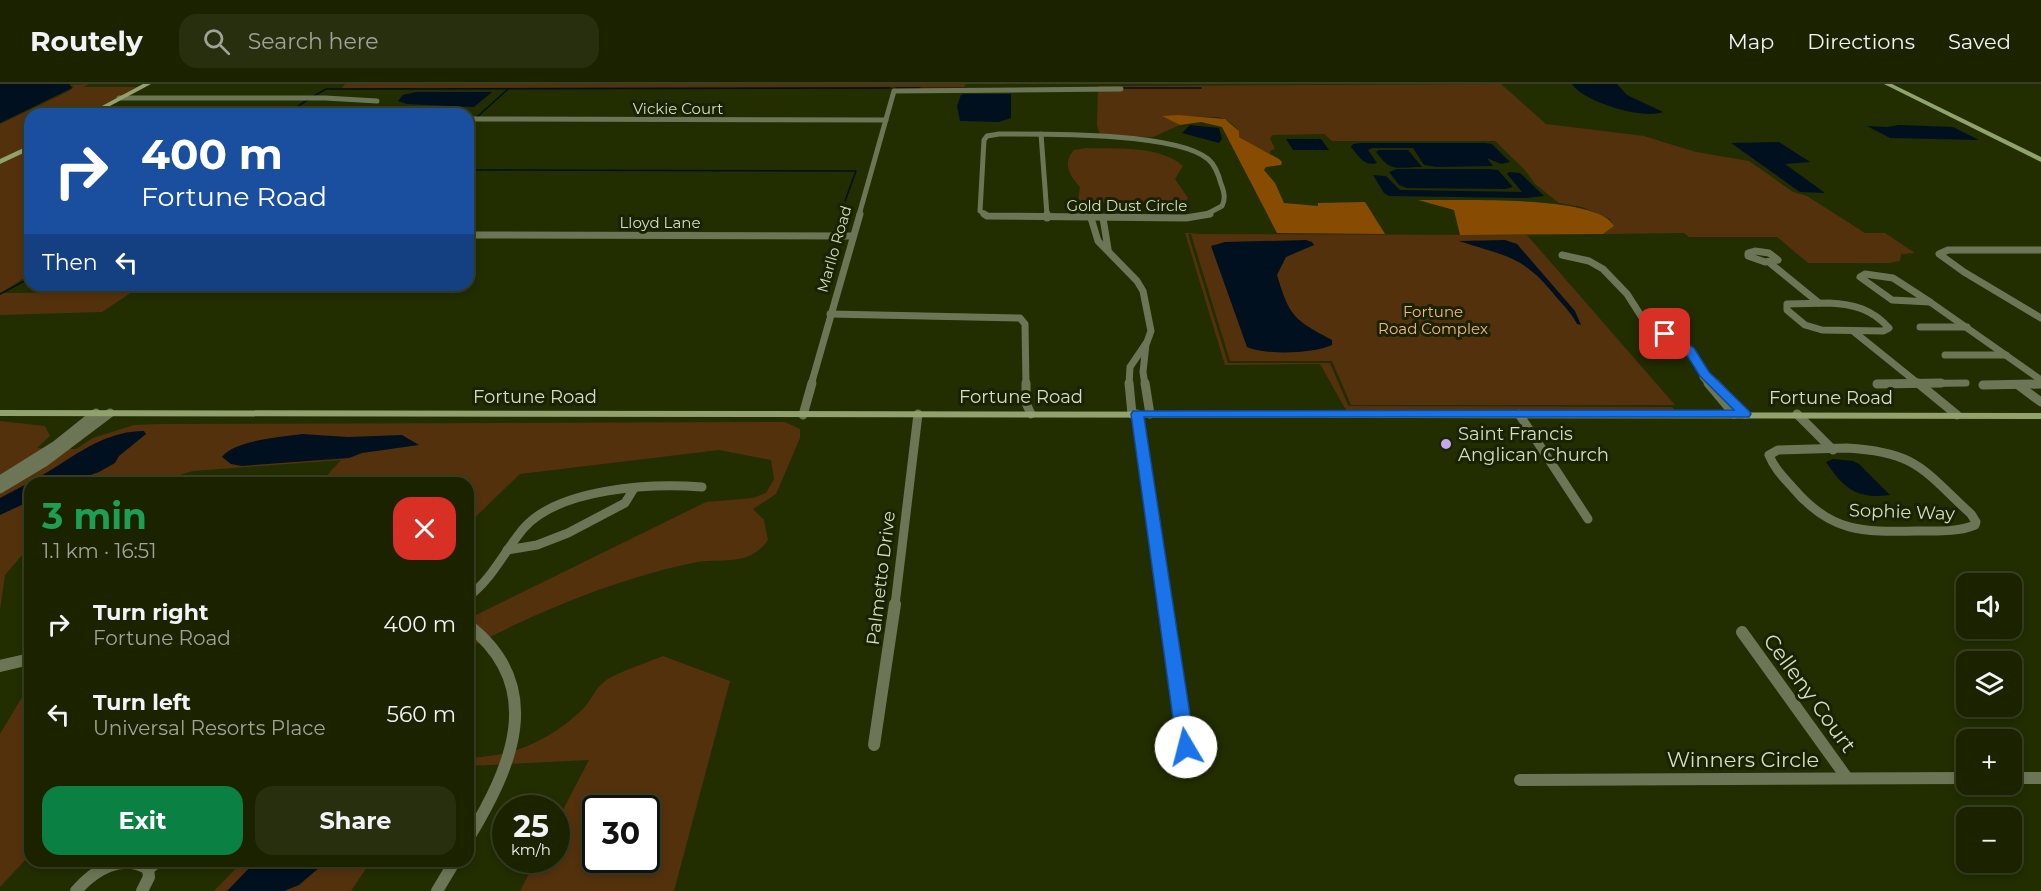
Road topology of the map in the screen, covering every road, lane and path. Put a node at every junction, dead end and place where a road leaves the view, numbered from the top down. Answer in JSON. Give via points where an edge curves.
{"nodes":[{"id":1,"x":148,"y":84,"type":"edge"},
{"id":2,"x":1887,"y":84,"type":"edge"},
{"id":3,"x":1120,"y":89,"type":"dead end"},
{"id":4,"x":119,"y":98,"type":"junction"},
{"id":5,"x":377,"y":101,"type":"dead end"},
{"id":6,"x":101,"y":108,"type":"edge"},
{"id":7,"x":474,"y":119,"type":"edge"},
{"id":8,"x":886,"y":120,"type":"junction"},
{"id":9,"x":1041,"y":134,"type":"junction"},
{"id":10,"x":24,"y":150,"type":"edge"},
{"id":11,"x":2041,"y":160,"type":"edge"},
{"id":12,"x":0,"y":162,"type":"edge"},
{"id":13,"x":1047,"y":218,"type":"junction"},
{"id":14,"x":1091,"y":218,"type":"junction"},
{"id":15,"x":1103,"y":218,"type":"junction"},
{"id":16,"x":474,"y":235,"type":"edge"},
{"id":17,"x":851,"y":236,"type":"junction"},
{"id":18,"x":1108,"y":249,"type":"junction"},
{"id":19,"x":2041,"y":250,"type":"edge"},
{"id":20,"x":1562,"y":255,"type":"dead end"},
{"id":21,"x":1770,"y":263,"type":"dead end"},
{"id":22,"x":1930,"y":302,"type":"junction"},
{"id":23,"x":1819,"y":303,"type":"junction"},
{"id":24,"x":830,"y":315,"type":"junction"},
{"id":25,"x":2041,"y":318,"type":"edge"},
{"id":26,"x":1920,"y":327,"type":"dead end"},
{"id":27,"x":1967,"y":327,"type":"junction"},
{"id":28,"x":1853,"y":331,"type":"junction"},
{"id":29,"x":1147,"y":342,"type":"junction"},
{"id":30,"x":1945,"y":355,"type":"dead end"},
{"id":31,"x":2006,"y":355,"type":"junction"},
{"id":32,"x":1128,"y":378,"type":"junction"},
{"id":33,"x":1144,"y":379,"type":"junction"},
{"id":34,"x":2041,"y":382,"type":"edge"},
{"id":35,"x":1918,"y":383,"type":"junction"},
{"id":36,"x":1966,"y":383,"type":"dead end"},
{"id":37,"x":1877,"y":384,"type":"dead end"},
{"id":38,"x":1983,"y":385,"type":"dead end"},
{"id":39,"x":2018,"y":385,"type":"junction"},
{"id":40,"x":2041,"y":402,"type":"edge"},
{"id":41,"x":0,"y":413,"type":"edge"},
{"id":42,"x":96,"y":413,"type":"junction"},
{"id":43,"x":110,"y":413,"type":"junction"},
{"id":44,"x":918,"y":414,"type":"junction"},
{"id":45,"x":1031,"y":414,"type":"junction"},
{"id":46,"x":1134,"y":414,"type":"junction"},
{"id":47,"x":1150,"y":414,"type":"junction"},
{"id":48,"x":1519,"y":414,"type":"junction"},
{"id":49,"x":1739,"y":414,"type":"junction"},
{"id":50,"x":1793,"y":414,"type":"junction"},
{"id":51,"x":803,"y":415,"type":"junction"},
{"id":52,"x":1958,"y":415,"type":"junction"},
{"id":53,"x":2041,"y":416,"type":"edge"},
{"id":54,"x":59,"y":442,"type":"junction"},
{"id":55,"x":73,"y":442,"type":"junction"},
{"id":56,"x":1828,"y":450,"type":"junction"},
{"id":57,"x":0,"y":480,"type":"edge"},
{"id":58,"x":702,"y":487,"type":"dead end"},
{"id":59,"x":0,"y":489,"type":"edge"},
{"id":60,"x":633,"y":490,"type":"junction"},
{"id":61,"x":1588,"y":519,"type":"dead end"},
{"id":62,"x":507,"y":550,"type":"junction"},
{"id":63,"x":474,"y":591,"type":"edge"},
{"id":64,"x":474,"y":630,"type":"edge"},
{"id":65,"x":1742,"y":632,"type":"dead end"},
{"id":66,"x":24,"y":660,"type":"edge"},
{"id":67,"x":0,"y":666,"type":"edge"},
{"id":68,"x":874,"y":745,"type":"dead end"},
{"id":69,"x":1186,"y":747,"type":"dead end"},
{"id":70,"x":1847,"y":778,"type":"junction"},
{"id":71,"x":1956,"y":778,"type":"edge"},
{"id":72,"x":2022,"y":778,"type":"edge"},
{"id":73,"x":2041,"y":778,"type":"edge"},
{"id":74,"x":1520,"y":780,"type":"dead end"},
{"id":75,"x":474,"y":829,"type":"edge"},
{"id":76,"x":106,"y":867,"type":"edge"},
{"id":77,"x":144,"y":867,"type":"edge"},
{"id":78,"x":151,"y":867,"type":"edge"},
{"id":79,"x":451,"y":867,"type":"edge"},
{"id":80,"x":148,"y":869,"type":"junction"},
{"id":81,"x":76,"y":891,"type":"edge"},
{"id":82,"x":142,"y":891,"type":"edge"},
{"id":83,"x":437,"y":891,"type":"edge"}],
"edges":[{"from":1,"to":4,"type":"street"},
{"from":2,"to":11,"type":"street"},
{"from":3,"to":8,"type":"street","name":"Marllo Road","via":[[894,91]]},
{"from":4,"to":5,"type":"street"},
{"from":4,"to":6,"type":"street"},
{"from":7,"to":8,"type":"street","name":"Vickie Court"},
{"from":8,"to":17,"type":"street","name":"Marllo Road"},
{"from":9,"to":13,"type":"street"},
{"from":9,"to":13,"type":"street","name":"Gold Dust Circle","via":[[995,134],[984,138],[980,211],[999,218]]},
{"from":9,"to":15,"type":"street","name":"Gold Dust Circle","via":[[1153,142],[1195,152],[1212,164],[1225,197],[1219,213],[1186,218]]},
{"from":10,"to":12,"type":"street"},
{"from":13,"to":14,"type":"street","name":"Gold Dust Circle"},
{"from":14,"to":15,"type":"street","name":"Gold Dust Circle"},
{"from":14,"to":18,"type":"street","via":[[1098,241]]},
{"from":15,"to":18,"type":"street"},
{"from":16,"to":17,"type":"street","name":"Lloyd Lane"},
{"from":17,"to":24,"type":"street","name":"Marllo Road"},
{"from":18,"to":29,"type":"street","via":[[1142,287],[1151,331]]},
{"from":19,"to":25,"type":"street","via":[[1948,250],[1939,254]]},
{"from":20,"to":49,"type":"street","via":[[1589,261],[1603,269],[1627,294],[1643,319],[1690,350],[1704,374],[1702,377]]},
{"from":21,"to":23,"type":"street"},
{"from":22,"to":22,"type":"street","via":[[1892,300],[1861,275],[1890,275]]},
{"from":22,"to":27,"type":"street"},
{"from":23,"to":28,"type":"street","via":[[1787,304],[1787,310],[1805,325]]},
{"from":23,"to":28,"type":"street","via":[[1864,307],[1889,328]]},
{"from":24,"to":45,"type":"street","via":[[1020,318],[1025,324],[1026,403]]},
{"from":24,"to":51,"type":"street","name":"Marllo Road"},
{"from":26,"to":27,"type":"street"},
{"from":27,"to":31,"type":"street"},
{"from":28,"to":35,"type":"street"},
{"from":29,"to":32,"type":"street","via":[[1134,358]]},
{"from":29,"to":33,"type":"street"},
{"from":30,"to":31,"type":"street"},
{"from":31,"to":34,"type":"street"},
{"from":32,"to":33,"type":"street"},
{"from":32,"to":46,"type":"street"},
{"from":33,"to":47,"type":"street"},
{"from":34,"to":39,"type":"street"},
{"from":35,"to":36,"type":"street"},
{"from":35,"to":37,"type":"street"},
{"from":35,"to":52,"type":"street"},
{"from":38,"to":39,"type":"street"},
{"from":39,"to":40,"type":"street"},
{"from":41,"to":42,"type":"street","name":"Fortune Road"},
{"from":42,"to":43,"type":"street","name":"Fortune Road"},
{"from":42,"to":54,"type":"street"},
{"from":43,"to":51,"type":"street","name":"Fortune Road"},
{"from":43,"to":55,"type":"street"},
{"from":44,"to":45,"type":"street","name":"Fortune Road"},
{"from":44,"to":51,"type":"street","name":"Fortune Road"},
{"from":44,"to":68,"type":"street","name":"Palmetto Drive"},
{"from":45,"to":46,"type":"street","name":"Fortune Road"},
{"from":46,"to":47,"type":"street","name":"Fortune Road"},
{"from":46,"to":69,"type":"street"},
{"from":47,"to":48,"type":"street","name":"Fortune Road"},
{"from":48,"to":49,"type":"street","name":"Fortune Road"},
{"from":48,"to":61,"type":"street"},
{"from":49,"to":50,"type":"street","name":"Fortune Road"},
{"from":50,"to":52,"type":"street","name":"Fortune Road"},
{"from":50,"to":56,"type":"street"},
{"from":52,"to":53,"type":"street","name":"Fortune Road"},
{"from":54,"to":55,"type":"street"},
{"from":54,"to":57,"type":"street"},
{"from":55,"to":59,"type":"street"},
{"from":56,"to":56,"type":"street","name":"Sophie Way","via":[[1877,450],[1905,457],[1971,514],[1975,525],[1963,530],[1862,530],[1828,521],[1769,458],[1778,450]]},
{"from":58,"to":60,"type":"street","via":[[687,484]]},
{"from":60,"to":62,"type":"street","via":[[625,503],[543,542],[522,550]]},
{"from":60,"to":62,"type":"street","via":[[549,508],[524,528]]},
{"from":62,"to":63,"type":"street"},
{"from":64,"to":75,"type":"street","via":[[504,662],[514,696],[514,741],[496,792]]},
{"from":65,"to":70,"type":"street","name":"Celleny Court"},
{"from":66,"to":67,"type":"street"},
{"from":70,"to":71,"type":"street","name":"Winners Circle"},
{"from":70,"to":74,"type":"street","name":"Winners Circle"},
{"from":72,"to":73,"type":"street"},
{"from":76,"to":81,"type":"street"},
{"from":77,"to":80,"type":"street"},
{"from":78,"to":80,"type":"street"},
{"from":79,"to":83,"type":"street"},
{"from":80,"to":82,"type":"street","via":[[149,877]]}]}
